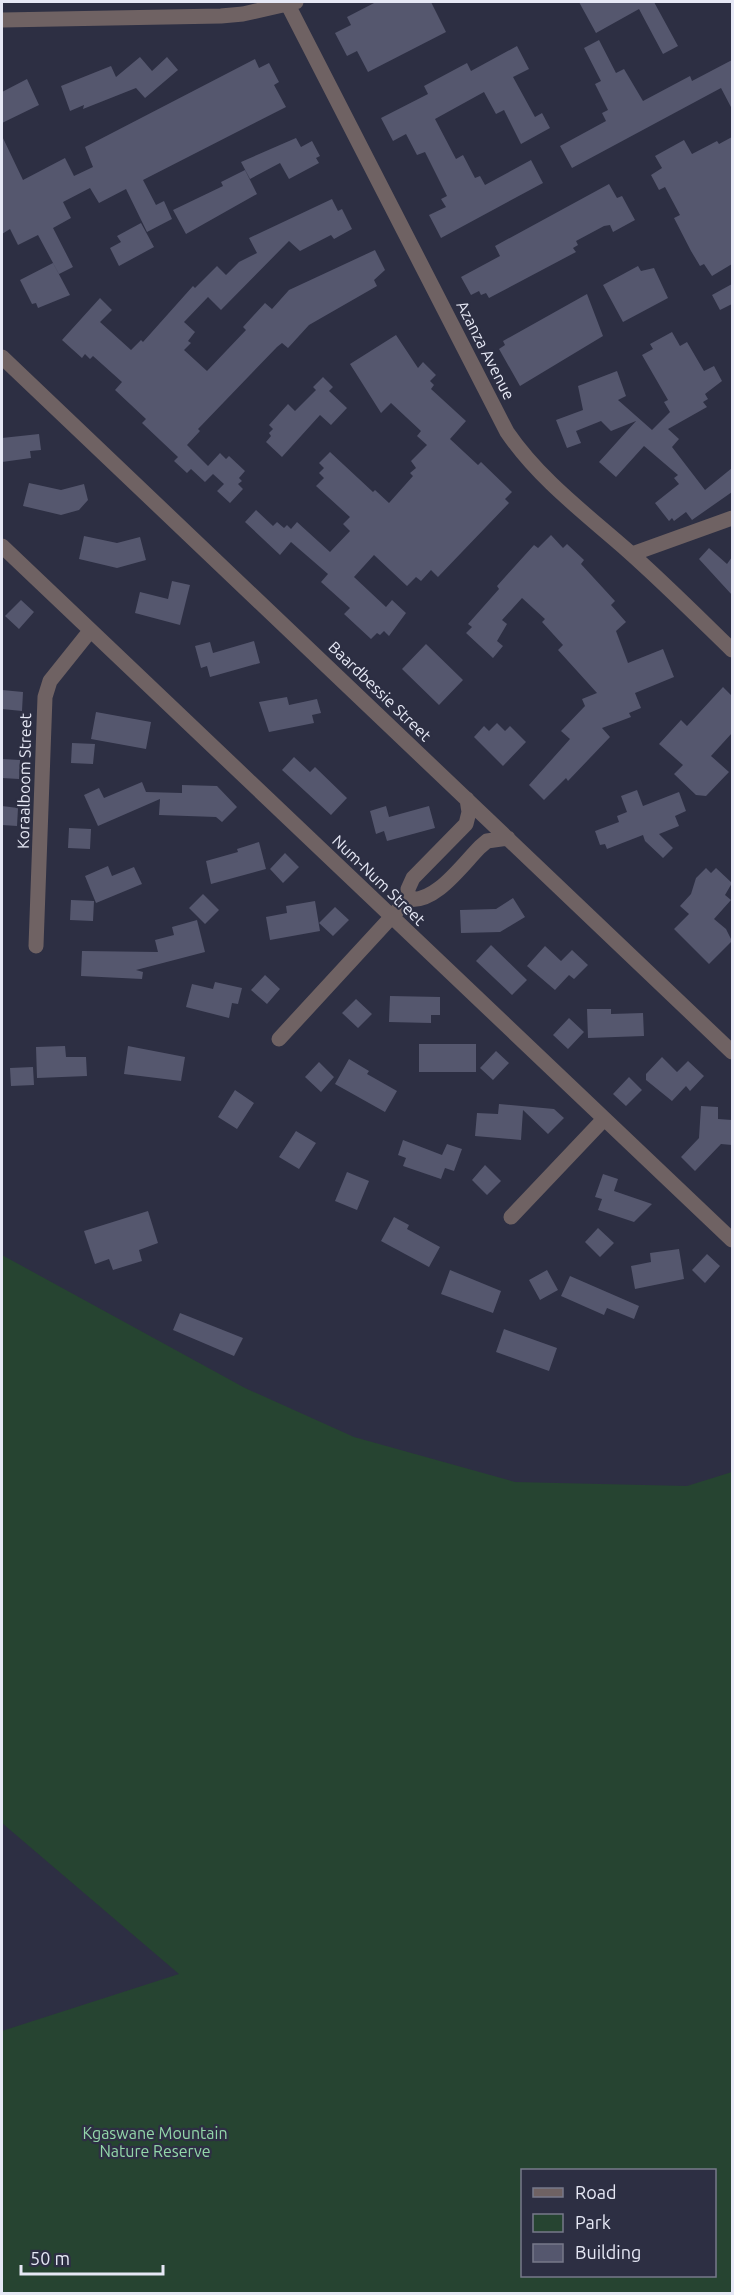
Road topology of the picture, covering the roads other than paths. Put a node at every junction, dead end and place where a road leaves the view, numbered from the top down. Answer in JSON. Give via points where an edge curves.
{"nodes":[{"id":1,"x":292,"y":3,"type":"edge"},
{"id":2,"x":2,"y":20,"type":"edge"},
{"id":3,"x":2,"y":357,"type":"edge"},
{"id":4,"x":732,"y":518,"type":"edge"},
{"id":5,"x":2,"y":546,"type":"edge"},
{"id":6,"x":632,"y":554,"type":"junction"},
{"id":7,"x":90,"y":631,"type":"junction"},
{"id":8,"x":732,"y":650,"type":"edge"},
{"id":9,"x":467,"y":799,"type":"junction"},
{"id":10,"x":508,"y":838,"type":"junction"},
{"id":11,"x":408,"y":900,"type":"junction"},
{"id":12,"x":392,"y":918,"type":"junction"},
{"id":13,"x":36,"y":946,"type":"dead end"},
{"id":14,"x":279,"y":1039,"type":"dead end"},
{"id":15,"x":732,"y":1052,"type":"edge"},
{"id":16,"x":604,"y":1119,"type":"junction"},
{"id":17,"x":511,"y":1217,"type":"dead end"},
{"id":18,"x":732,"y":1240,"type":"edge"}],
"edges":[{"from":1,"to":2,"type":"street","via":[[221,16]]},
{"from":1,"to":6,"type":"street","name":"Azanza Avenue","via":[[507,432],[561,493]]},
{"from":3,"to":9,"type":"street","name":"Baardbessie Street"},
{"from":4,"to":6,"type":"street"},
{"from":5,"to":7,"type":"street","name":"Num-Num Street"},
{"from":6,"to":8,"type":"street","name":"Azanza Avenue"},
{"from":7,"to":12,"type":"street","name":"Num-Num Street"},
{"from":7,"to":13,"type":"street","name":"Koraalboom Street","via":[[50,681],[45,697]]},
{"from":9,"to":10,"type":"street","name":"Baardbessie Street"},
{"from":9,"to":11,"type":"street","via":[[466,824],[413,878]]},
{"from":10,"to":11,"type":"street","via":[[487,841],[431,896]]},
{"from":10,"to":15,"type":"street","name":"Baardbessie Street"},
{"from":11,"to":12,"type":"street"},
{"from":12,"to":14,"type":"street"},
{"from":12,"to":16,"type":"street","name":"Num-Num Street"},
{"from":16,"to":17,"type":"street"},
{"from":16,"to":18,"type":"street","name":"Num-Num Street"}]}
